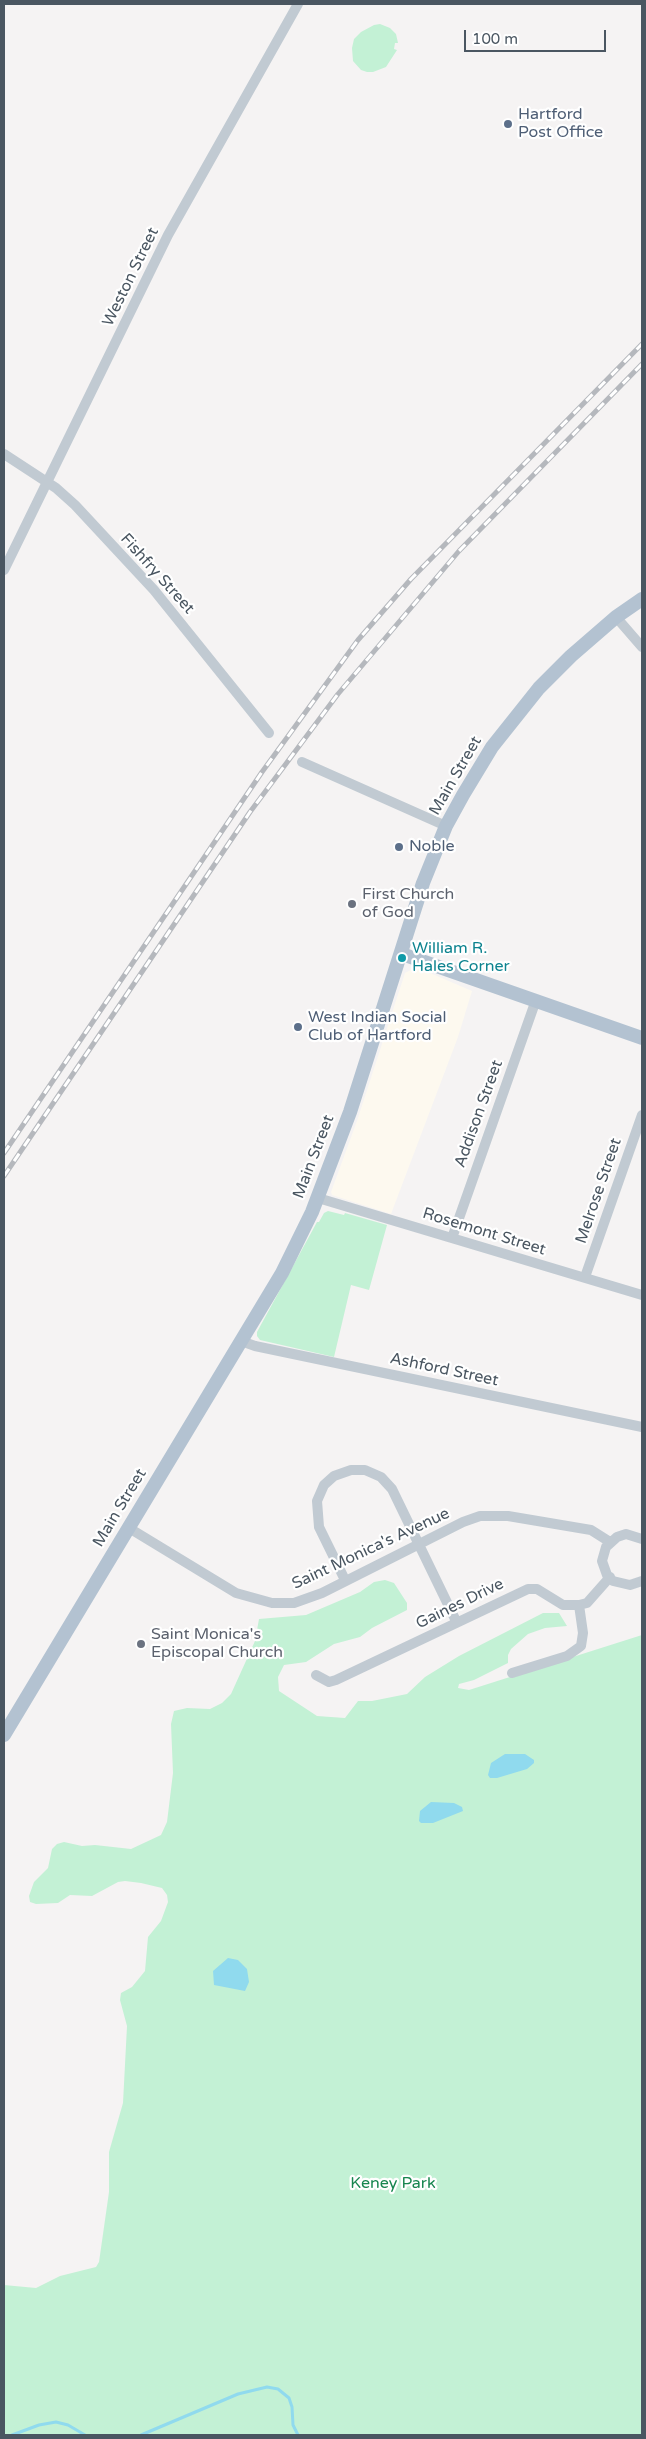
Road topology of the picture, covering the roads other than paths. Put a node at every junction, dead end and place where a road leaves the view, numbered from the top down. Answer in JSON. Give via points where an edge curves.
{"nodes":[{"id":1,"x":298,"y":4,"type":"edge"},
{"id":2,"x":4,"y":454,"type":"edge"},
{"id":3,"x":47,"y":482,"type":"junction"},
{"id":4,"x":4,"y":570,"type":"edge"},
{"id":5,"x":642,"y":599,"type":"edge"},
{"id":6,"x":616,"y":617,"type":"junction"},
{"id":7,"x":642,"y":647,"type":"edge"},
{"id":8,"x":268,"y":733,"type":"dead end"},
{"id":9,"x":302,"y":762,"type":"dead end"},
{"id":10,"x":446,"y":826,"type":"junction"},
{"id":11,"x":402,"y":954,"type":"junction"},
{"id":12,"x":536,"y":1000,"type":"junction"},
{"id":13,"x":642,"y":1038,"type":"edge"},
{"id":14,"x":642,"y":1115,"type":"edge"},
{"id":15,"x":318,"y":1198,"type":"junction"},
{"id":16,"x":452,"y":1238,"type":"junction"},
{"id":17,"x":585,"y":1278,"type":"junction"},
{"id":18,"x":642,"y":1295,"type":"edge"},
{"id":19,"x":240,"y":1341,"type":"junction"},
{"id":20,"x":642,"y":1427,"type":"edge"},
{"id":21,"x":129,"y":1528,"type":"junction"},
{"id":22,"x":642,"y":1539,"type":"edge"},
{"id":23,"x":610,"y":1542,"type":"junction"},
{"id":24,"x":418,"y":1544,"type":"junction"},
{"id":25,"x":610,"y":1578,"type":"junction"},
{"id":26,"x":345,"y":1580,"type":"junction"},
{"id":27,"x":642,"y":1581,"type":"edge"},
{"id":28,"x":580,"y":1605,"type":"junction"},
{"id":29,"x":456,"y":1621,"type":"junction"},
{"id":30,"x":512,"y":1673,"type":"dead end"},
{"id":31,"x":316,"y":1675,"type":"dead end"},
{"id":32,"x":4,"y":1735,"type":"edge"}],
"edges":[{"from":1,"to":3,"type":"street","name":"Weston Street","via":[[168,235]]},
{"from":2,"to":3,"type":"street","name":"Fishfry Street"},
{"from":3,"to":4,"type":"street","name":"Weston Street"},
{"from":3,"to":8,"type":"street","name":"Fishfry Street","via":[[75,505],[154,590]]},
{"from":5,"to":6,"type":"main road","name":"Main Street"},
{"from":6,"to":7,"type":"street"},
{"from":6,"to":10,"type":"main road","name":"Main Street","via":[[564,662],[518,711],[478,768]]},
{"from":9,"to":10,"type":"street"},
{"from":10,"to":11,"type":"main road","name":"Main Street","via":[[423,883]]},
{"from":11,"to":12,"type":"main road"},
{"from":11,"to":15,"type":"main road","name":"Main Street"},
{"from":12,"to":13,"type":"main road"},
{"from":12,"to":16,"type":"street","name":"Addison Street"},
{"from":14,"to":17,"type":"street","name":"Melrose Street"},
{"from":15,"to":16,"type":"street","name":"Rosemont Street"},
{"from":15,"to":19,"type":"main road","name":"Main Street","via":[[282,1273]]},
{"from":16,"to":17,"type":"street","name":"Rosemont Street"},
{"from":17,"to":18,"type":"street","name":"Rosemont Street"},
{"from":19,"to":20,"type":"street","name":"Ashford Street"},
{"from":19,"to":21,"type":"main road","name":"Main Street"},
{"from":21,"to":26,"type":"street","name":"Saint Monica's Avenue","via":[[232,1591],[253,1599],[294,1603]]},
{"from":21,"to":32,"type":"main road","name":"Main Street"},
{"from":22,"to":23,"type":"street","via":[[626,1534]]},
{"from":23,"to":24,"type":"street","name":"Saint Monica's Avenue","via":[[591,1530],[494,1515],[463,1522]]},
{"from":23,"to":25,"type":"street","via":[[602,1561]]},
{"from":24,"to":26,"type":"street","name":"Saint Monica's Avenue"},
{"from":24,"to":26,"type":"street","via":[[392,1489],[381,1477],[358,1469],[334,1476],[320,1492],[317,1517]]},
{"from":24,"to":29,"type":"street"},
{"from":25,"to":27,"type":"street","via":[[622,1585]]},
{"from":25,"to":28,"type":"street","via":[[586,1603]]},
{"from":28,"to":29,"type":"street","name":"Gaines Drive","via":[[563,1606],[537,1589],[528,1589]]},
{"from":28,"to":30,"type":"street","via":[[581,1646],[567,1656]]},
{"from":29,"to":31,"type":"street","name":"Gaines Drive","via":[[336,1680],[329,1682]]}]}
